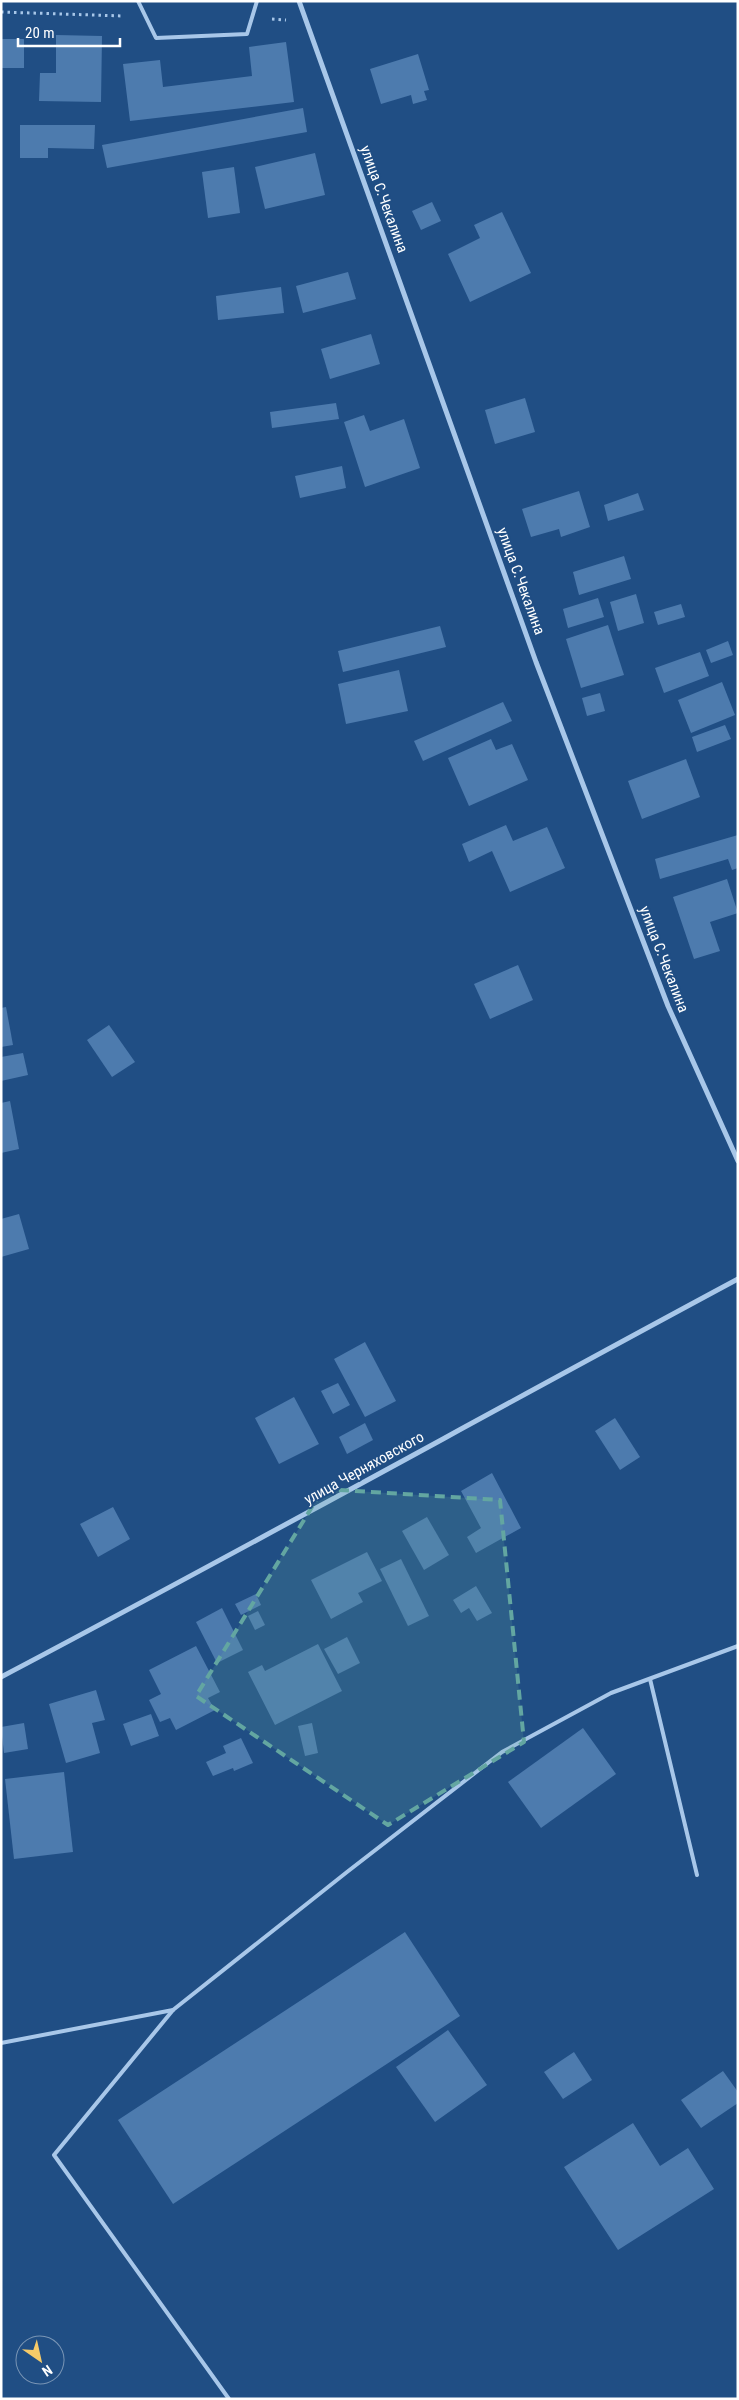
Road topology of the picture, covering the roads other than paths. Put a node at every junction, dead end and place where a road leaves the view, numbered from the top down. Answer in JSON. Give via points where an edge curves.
{"nodes":[{"id":1,"x":138,"y":1,"type":"edge"},
{"id":2,"x":257,"y":1,"type":"edge"},
{"id":3,"x":300,"y":1,"type":"edge"},
{"id":4,"x":738,"y":1161,"type":"edge"},
{"id":5,"x":738,"y":1279,"type":"edge"},
{"id":6,"x":738,"y":1646,"type":"edge"},
{"id":7,"x":1,"y":1677,"type":"edge"},
{"id":8,"x":650,"y":1679,"type":"junction"},
{"id":9,"x":697,"y":1875,"type":"dead end"},
{"id":10,"x":173,"y":2010,"type":"junction"},
{"id":11,"x":1,"y":2043,"type":"edge"},
{"id":12,"x":228,"y":2399,"type":"edge"}],
"edges":[{"from":1,"to":2,"type":"lane","via":[[156,38],[247,34]]},
{"from":3,"to":4,"type":"street","name":"улица С.Чекалина","via":[[544,681],[668,1006]]},
{"from":5,"to":7,"type":"street","name":"улица Черняховского","via":[[233,1555]]},
{"from":6,"to":8,"type":"lane"},
{"from":8,"to":9,"type":"lane"},
{"from":8,"to":10,"type":"lane","via":[[611,1693],[502,1752]]},
{"from":10,"to":11,"type":"lane"},
{"from":10,"to":12,"type":"lane","via":[[54,2155]]}]}
